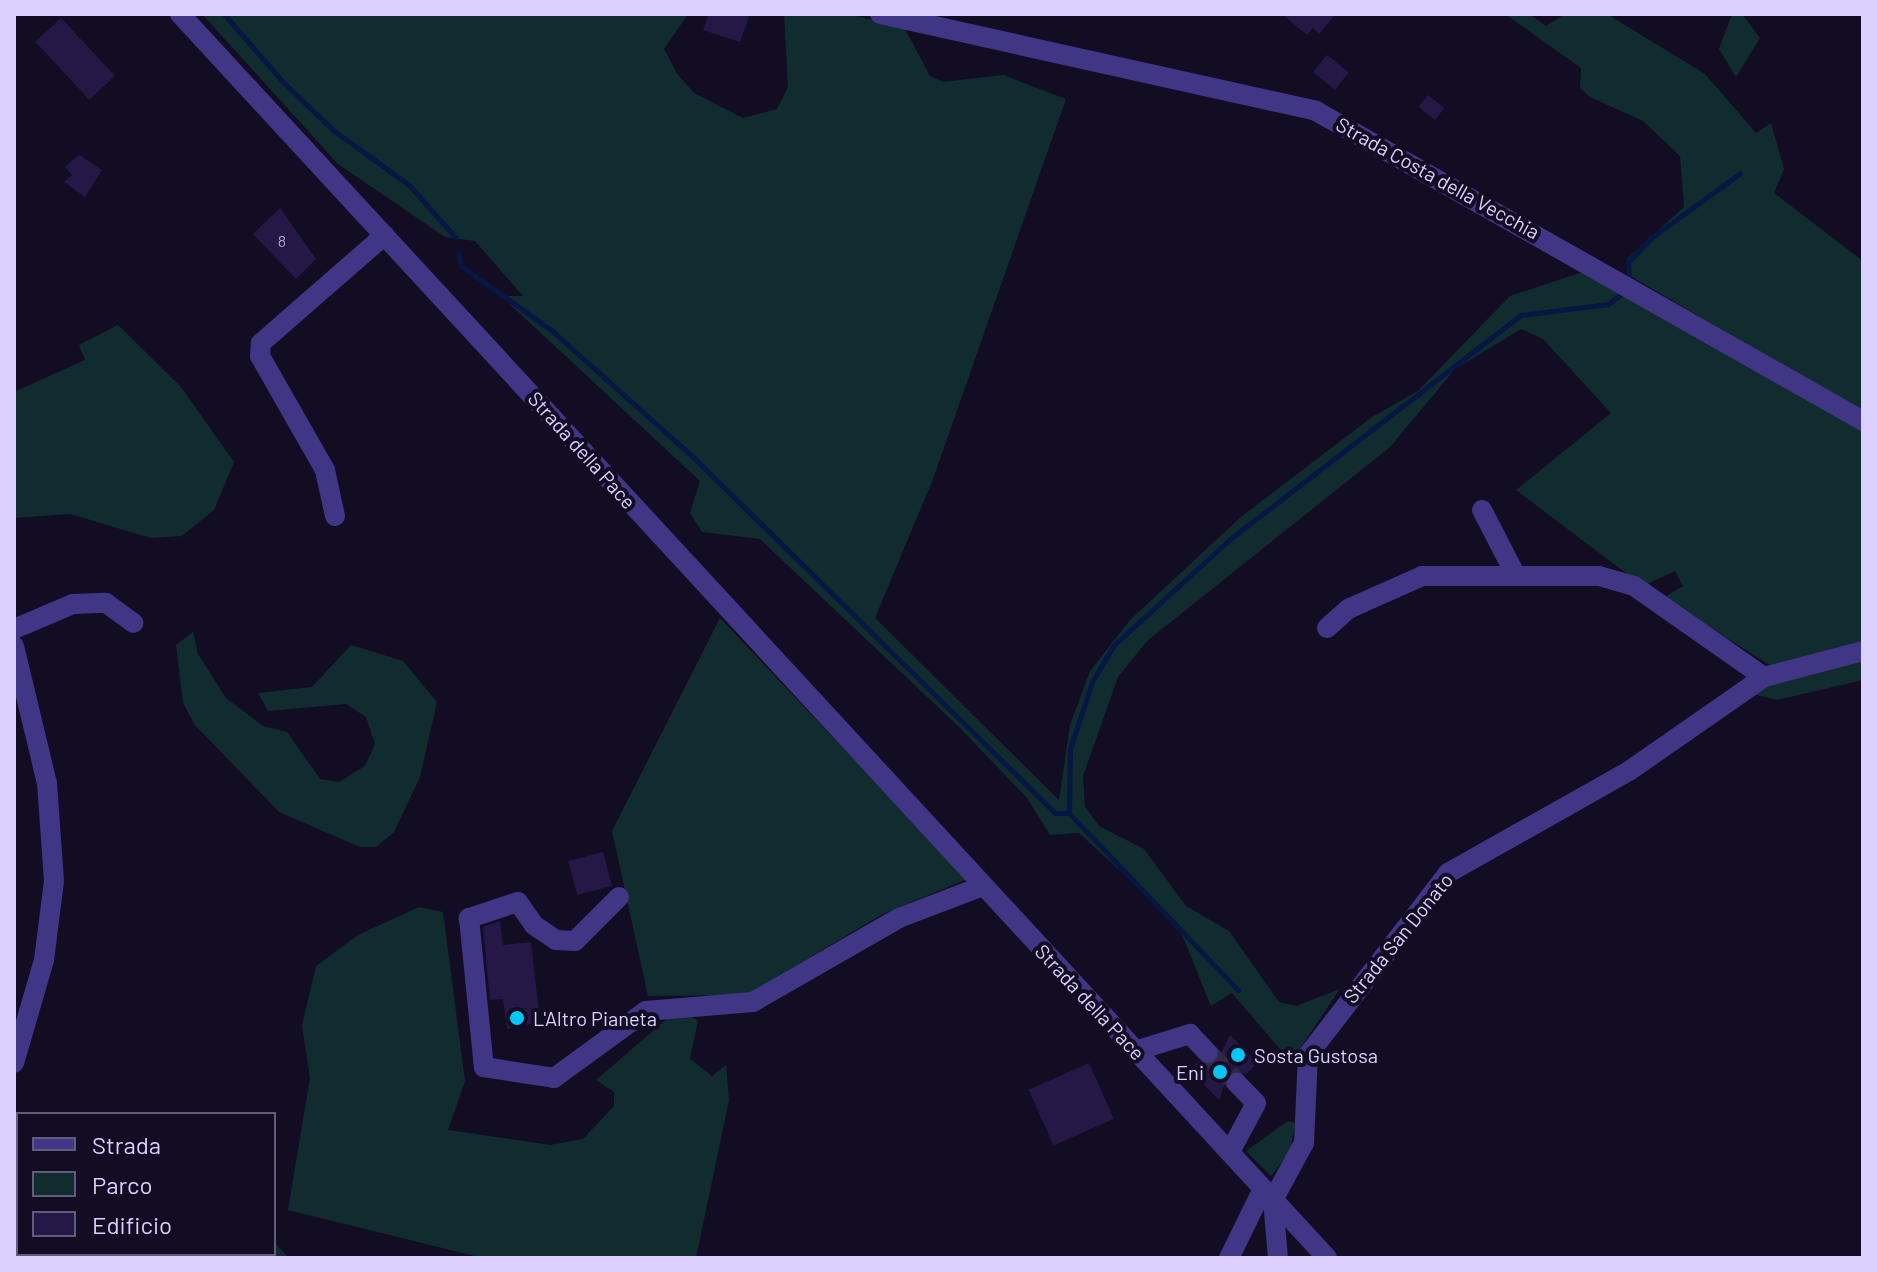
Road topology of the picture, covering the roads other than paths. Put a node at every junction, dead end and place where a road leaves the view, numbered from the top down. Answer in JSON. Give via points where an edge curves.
{"nodes":[{"id":1,"x":180,"y":14,"type":"edge"},
{"id":2,"x":880,"y":14,"type":"edge"},
{"id":3,"x":938,"y":21,"type":"edge"},
{"id":4,"x":385,"y":235,"type":"junction"},
{"id":5,"x":1863,"y":421,"type":"edge"},
{"id":6,"x":1482,"y":510,"type":"dead end"},
{"id":7,"x":335,"y":516,"type":"dead end"},
{"id":8,"x":1516,"y":576,"type":"junction"},
{"id":9,"x":134,"y":623,"type":"dead end"},
{"id":10,"x":1327,"y":628,"type":"dead end"},
{"id":11,"x":14,"y":629,"type":"edge"},
{"id":12,"x":14,"y":646,"type":"edge"},
{"id":13,"x":1863,"y":651,"type":"edge"},
{"id":14,"x":1764,"y":677,"type":"junction"},
{"id":15,"x":983,"y":886,"type":"junction"},
{"id":16,"x":619,"y":897,"type":"dead end"},
{"id":17,"x":1135,"y":1051,"type":"junction"},
{"id":18,"x":1208,"y":1053,"type":"tunnel mouth"},
{"id":19,"x":14,"y":1063,"type":"edge"},
{"id":20,"x":1237,"y":1083,"type":"tunnel mouth"},
{"id":21,"x":1230,"y":1152,"type":"junction"},
{"id":22,"x":1268,"y":1194,"type":"junction"},
{"id":23,"x":1229,"y":1258,"type":"edge"},
{"id":24,"x":1278,"y":1258,"type":"edge"},
{"id":25,"x":1327,"y":1258,"type":"edge"}],
"edges":[{"from":1,"to":4,"type":"street","name":"Strada della Pace"},
{"from":2,"to":3,"type":"street","name":"Strada Costa della Vecchia"},
{"from":3,"to":5,"type":"street","name":"Strada Costa della Vecchia","via":[[1316,111]]},
{"from":4,"to":7,"type":"street","via":[[261,343],[260,356],[325,470]]},
{"from":4,"to":15,"type":"street","name":"Strada della Pace"},
{"from":6,"to":8,"type":"street"},
{"from":8,"to":10,"type":"street","via":[[1422,576],[1348,609]]},
{"from":8,"to":14,"type":"street","via":[[1618,578]]},
{"from":9,"to":11,"type":"street","via":[[106,603],[73,604]]},
{"from":12,"to":19,"type":"street","via":[[47,783],[54,881],[44,960]]},
{"from":13,"to":14,"type":"street","name":"Strada San Donato"},
{"from":14,"to":22,"type":"street","name":"Strada San Donato","via":[[1629,771],[1448,873],[1308,1055],[1304,1143]]},
{"from":15,"to":16,"type":"street","via":[[899,918],[753,1002],[646,1011],[554,1078],[484,1067],[469,918],[518,902],[534,925],[556,940],[575,941]]},
{"from":15,"to":17,"type":"street","name":"Strada della Pace"},
{"from":17,"to":18,"type":"street","via":[[1190,1034]]},
{"from":17,"to":21,"type":"street","name":"Strada della Pace"},
{"from":20,"to":21,"type":"street","via":[[1256,1103]]},
{"from":21,"to":22,"type":"street","name":"Strada della Pace"},
{"from":22,"to":23,"type":"street","name":"Strada San Donato"},
{"from":22,"to":24,"type":"street"},
{"from":22,"to":25,"type":"street","name":"Strada della Pace"}]}
